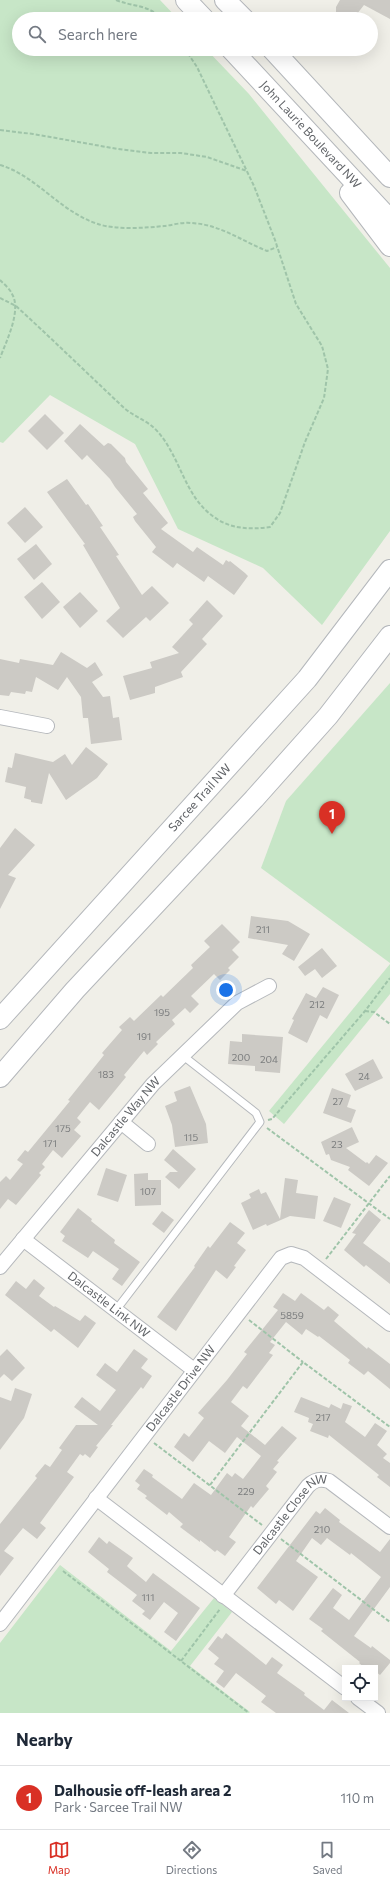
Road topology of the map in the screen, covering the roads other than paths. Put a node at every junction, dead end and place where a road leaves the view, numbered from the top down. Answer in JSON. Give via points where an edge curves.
{"nodes":[{"id":1,"x":186,"y":0,"type":"edge"},
{"id":2,"x":225,"y":0,"type":"edge"},
{"id":3,"x":197,"y":12,"type":"edge"},
{"id":4,"x":237,"y":12,"type":"edge"},
{"id":5,"x":237,"y":56,"type":"edge"},
{"id":6,"x":279,"y":56,"type":"edge"},
{"id":7,"x":315,"y":141,"type":"junction"},
{"id":8,"x":364,"y":148,"type":"junction"},
{"id":9,"x":390,"y":169,"type":"edge"},
{"id":10,"x":390,"y":177,"type":"edge"},
{"id":11,"x":390,"y":220,"type":"edge"},
{"id":12,"x":390,"y":246,"type":"edge"},
{"id":13,"x":390,"y":555,"type":"edge"},
{"id":14,"x":390,"y":570,"type":"edge"},
{"id":15,"x":342,"y":634,"type":"junction"},
{"id":16,"x":388,"y":642,"type":"edge"},
{"id":17,"x":0,"y":717,"type":"edge"},
{"id":18,"x":47,"y":726,"type":"dead end"},
{"id":19,"x":269,"y":986,"type":"dead end"},
{"id":20,"x":0,"y":1019,"type":"edge"},
{"id":21,"x":182,"y":1055,"type":"junction"},
{"id":22,"x":0,"y":1077,"type":"edge"},
{"id":23,"x":121,"y":1122,"type":"junction"},
{"id":24,"x":148,"y":1144,"type":"dead end"},
{"id":25,"x":23,"y":1239,"type":"junction"},
{"id":26,"x":0,"y":1267,"type":"edge"},
{"id":27,"x":116,"y":1310,"type":"junction"},
{"id":28,"x":390,"y":1324,"type":"edge"},
{"id":29,"x":194,"y":1370,"type":"junction"},
{"id":30,"x":96,"y":1498,"type":"junction"},
{"id":31,"x":390,"y":1527,"type":"edge"},
{"id":32,"x":225,"y":1597,"type":"junction"},
{"id":33,"x":0,"y":1624,"type":"edge"},
{"id":34,"x":342,"y":1686,"type":"edge"},
{"id":35,"x":362,"y":1701,"type":"edge"},
{"id":36,"x":378,"y":1713,"type":"edge"}],
"edges":[{"from":1,"to":3,"type":"main road"},
{"from":2,"to":4,"type":"main road"},
{"from":5,"to":7,"type":"main road","name":"John Laurie Boulevard NW"},
{"from":6,"to":8,"type":"main road"},
{"from":7,"to":11,"type":"main road","name":"John Laurie Boulevard NW"},
{"from":7,"to":12,"type":"main road"},
{"from":8,"to":9,"type":"main road"},
{"from":8,"to":10,"type":"main road"},
{"from":13,"to":15,"type":"main road","via":[[362,595]]},
{"from":14,"to":15,"type":"main road","name":"Sarcee Trail NW"},
{"from":15,"to":20,"type":"main road","name":"Sarcee Trail NW","via":[[307,679]]},
{"from":16,"to":22,"type":"main road","via":[[328,716],[254,799],[75,990]]},
{"from":17,"to":18,"type":"street"},
{"from":19,"to":21,"type":"street","name":"Dalcastle Way NW","via":[[237,1003]]},
{"from":21,"to":23,"type":"street","name":"Dalcastle Way NW"},
{"from":21,"to":27,"type":"lane","via":[[256,1113],[260,1122]]},
{"from":23,"to":24,"type":"street"},
{"from":23,"to":25,"type":"street","name":"Dalcastle Way NW"},
{"from":25,"to":26,"type":"street","name":"Dalcastle Way NW"},
{"from":25,"to":27,"type":"street","name":"Dalcastle Link NW"},
{"from":27,"to":29,"type":"street","name":"Dalcastle Link NW"},
{"from":28,"to":29,"type":"street","name":"Dalcastle Drive NW","via":[[304,1258],[291,1254],[281,1258]]},
{"from":29,"to":30,"type":"street","name":"Dalcastle Drive NW"},
{"from":30,"to":32,"type":"street"},
{"from":30,"to":33,"type":"street","name":"Dalcastle Drive NW"},
{"from":31,"to":32,"type":"street","name":"Dalcastle Close NW","via":[[329,1481],[315,1480]]},
{"from":32,"to":34,"type":"street"},
{"from":35,"to":36,"type":"street"}]}
